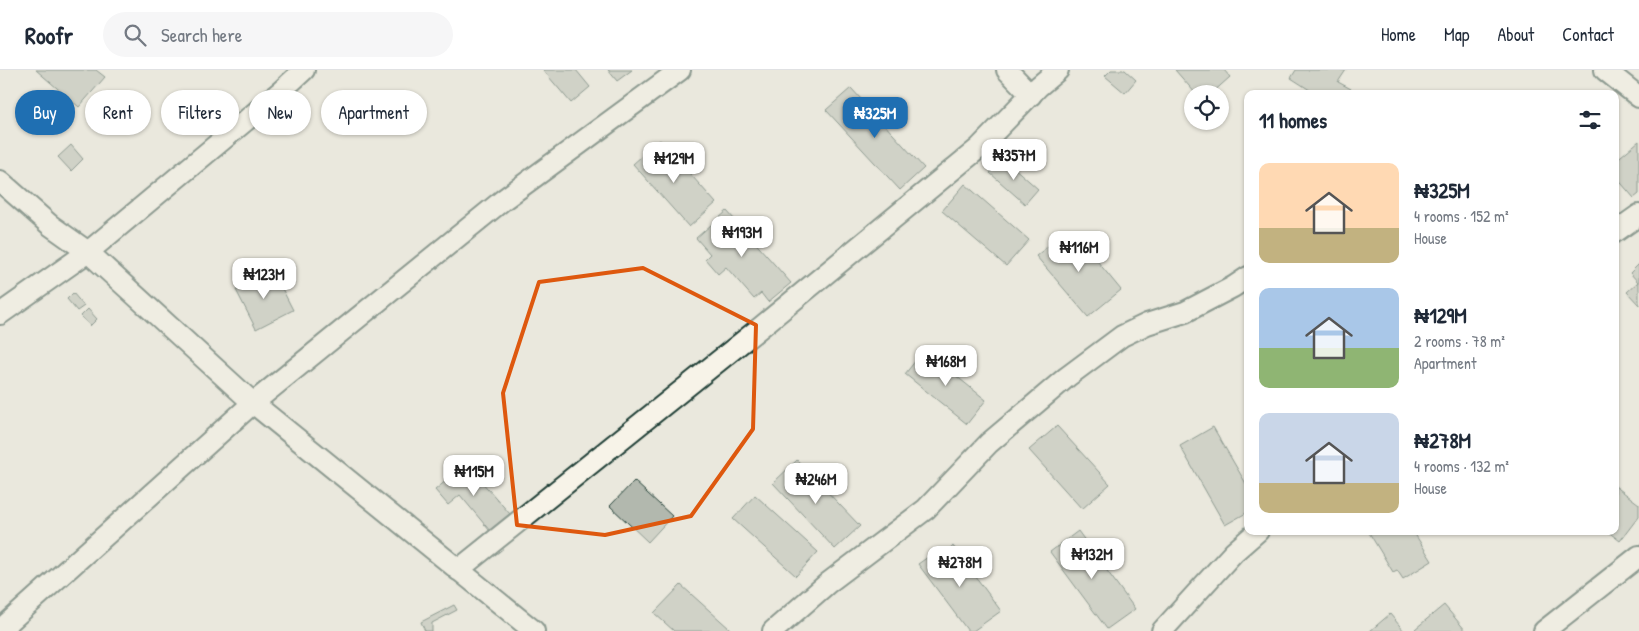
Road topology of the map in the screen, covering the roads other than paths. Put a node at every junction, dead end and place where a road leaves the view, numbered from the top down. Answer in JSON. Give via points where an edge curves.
{"nodes":[{"id":1,"x":304,"y":70,"type":"edge"},
{"id":2,"x":680,"y":70,"type":"edge"},
{"id":3,"x":1007,"y":70,"type":"edge"},
{"id":4,"x":1058,"y":70,"type":"edge"},
{"id":5,"x":1606,"y":70,"type":"edge"},
{"id":6,"x":1031,"y":95,"type":"junction"},
{"id":7,"x":1639,"y":97,"type":"edge"},
{"id":8,"x":0,"y":181,"type":"edge"},
{"id":9,"x":1639,"y":215,"type":"edge"},
{"id":10,"x":1619,"y":229,"type":"edge"},
{"id":11,"x":88,"y":252,"type":"junction"},
{"id":12,"x":1244,"y":280,"type":"edge"},
{"id":13,"x":0,"y":314,"type":"edge"},
{"id":14,"x":254,"y":403,"type":"junction"},
{"id":15,"x":1253,"y":535,"type":"edge"},
{"id":16,"x":1639,"y":556,"type":"edge"},
{"id":17,"x":458,"y":570,"type":"junction"},
{"id":18,"x":0,"y":630,"type":"edge"},
{"id":19,"x":534,"y":631,"type":"edge"},
{"id":20,"x":773,"y":631,"type":"edge"},
{"id":21,"x":1162,"y":631,"type":"edge"},
{"id":22,"x":1544,"y":631,"type":"edge"}],
"edges":[{"from":1,"to":11,"type":"street"},
{"from":2,"to":14,"type":"street","via":[[503,200]]},
{"from":3,"to":6,"type":"street"},
{"from":4,"to":6,"type":"street"},
{"from":5,"to":7,"type":"street"},
{"from":6,"to":17,"type":"street","via":[[972,155]]},
{"from":8,"to":11,"type":"street","via":[[50,225]]},
{"from":9,"to":10,"type":"street"},
{"from":11,"to":13,"type":"street"},
{"from":11,"to":14,"type":"street"},
{"from":12,"to":20,"type":"street","via":[[1185,312],[1122,336],[1067,377],[989,443],[926,509],[828,583]]},
{"from":14,"to":17,"type":"street"},
{"from":14,"to":18,"type":"street"},
{"from":15,"to":21,"type":"street"},
{"from":16,"to":22,"type":"street"},
{"from":17,"to":19,"type":"street"}]}
